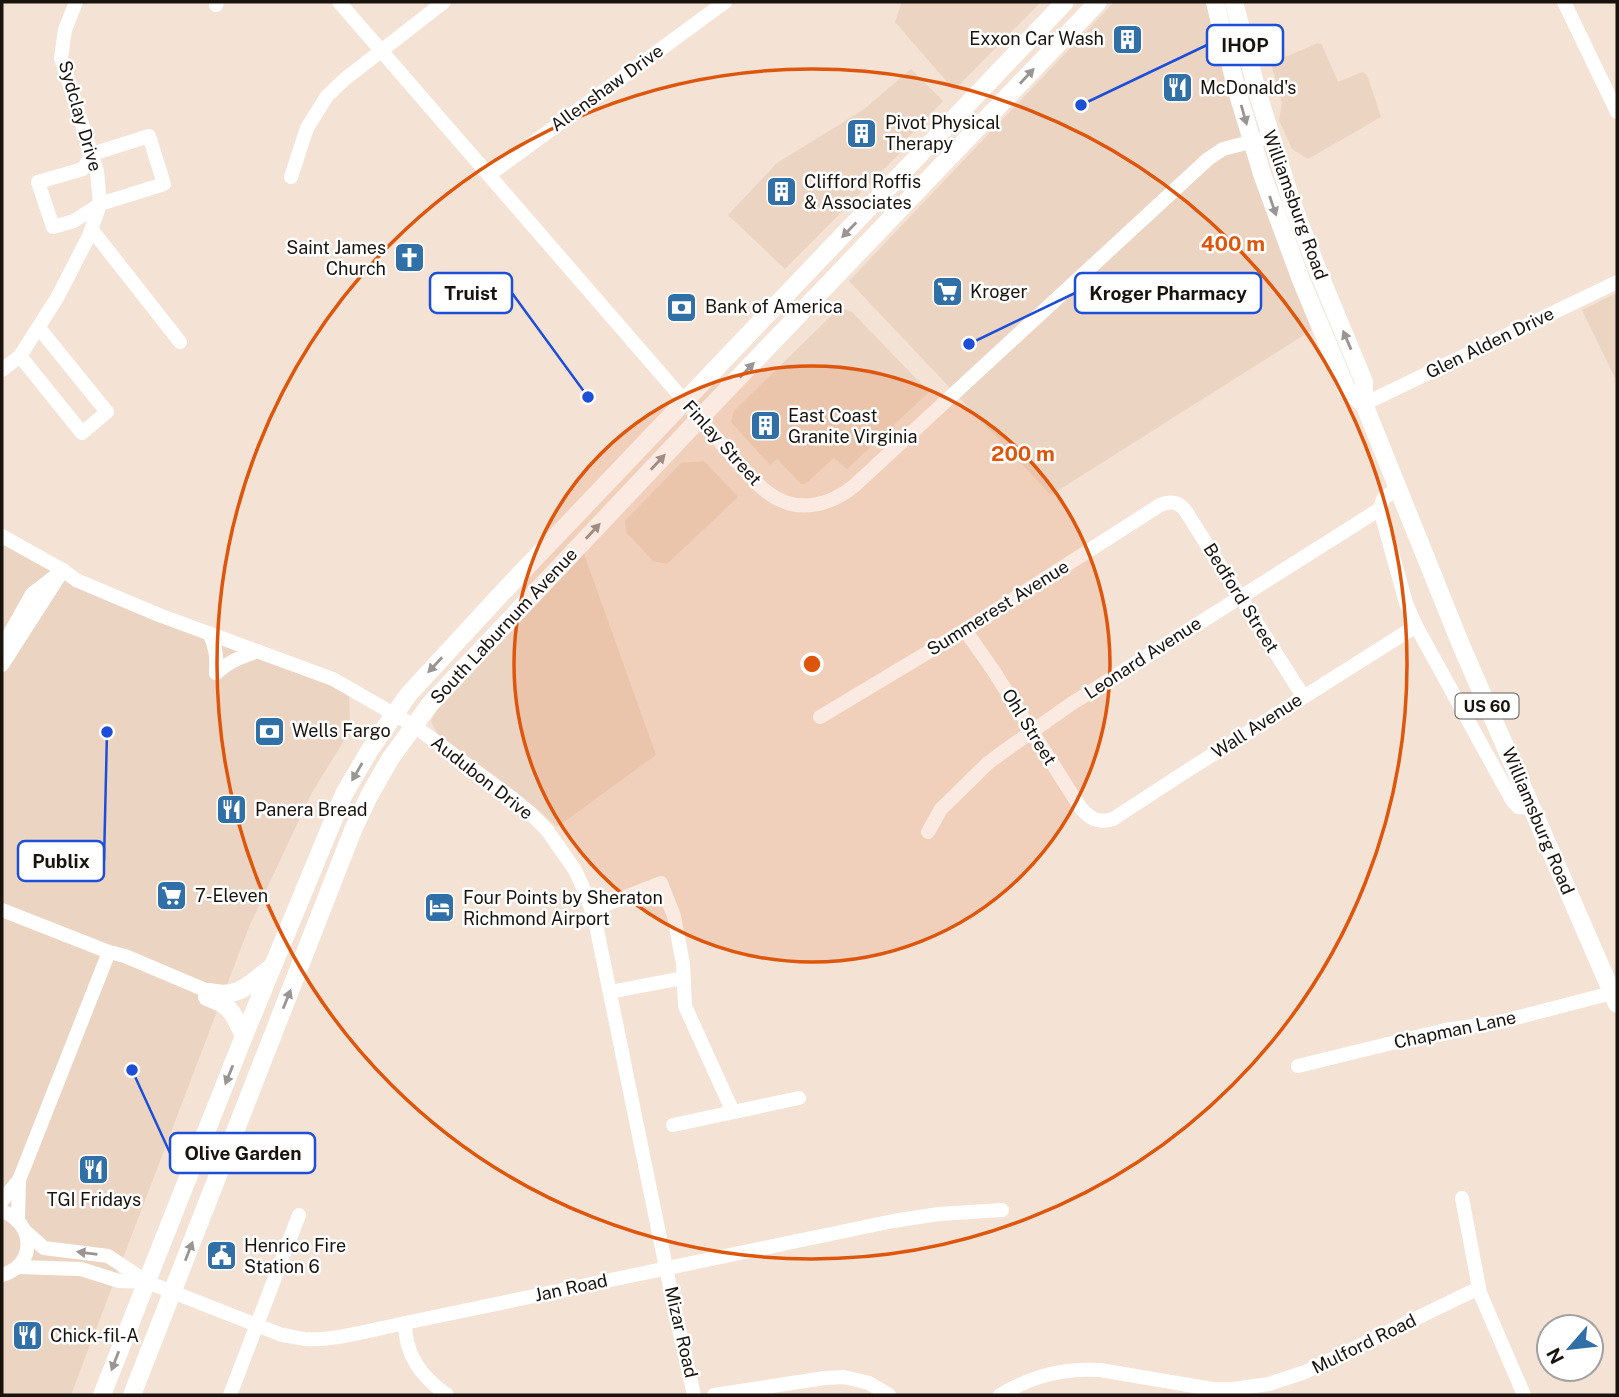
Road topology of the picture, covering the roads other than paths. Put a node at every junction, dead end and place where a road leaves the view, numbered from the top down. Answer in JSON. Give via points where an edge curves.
{"nodes":[{"id":1,"x":76,"y":2,"type":"edge"},
{"id":2,"x":339,"y":2,"type":"edge"},
{"id":3,"x":444,"y":2,"type":"edge"},
{"id":4,"x":725,"y":2,"type":"edge"},
{"id":5,"x":1065,"y":2,"type":"edge"},
{"id":6,"x":1098,"y":2,"type":"edge"},
{"id":7,"x":1215,"y":2,"type":"edge"},
{"id":8,"x":1234,"y":2,"type":"edge"},
{"id":9,"x":1564,"y":2,"type":"edge"},
{"id":10,"x":380,"y":50,"type":"junction"},
{"id":11,"x":1617,"y":113,"type":"edge"},
{"id":12,"x":1270,"y":137,"type":"junction"},
{"id":13,"x":1252,"y":141,"type":"junction"},
{"id":14,"x":92,"y":154,"type":"junction"},
{"id":15,"x":489,"y":175,"type":"junction"},
{"id":16,"x":291,"y":177,"type":"dead end"},
{"id":17,"x":100,"y":205,"type":"junction"},
{"id":18,"x":92,"y":230,"type":"junction"},
{"id":19,"x":1617,"y":282,"type":"edge"},
{"id":20,"x":39,"y":328,"type":"junction"},
{"id":21,"x":180,"y":342,"type":"dead end"},
{"id":22,"x":20,"y":356,"type":"junction"},
{"id":23,"x":2,"y":370,"type":"edge"},
{"id":24,"x":684,"y":401,"type":"junction"},
{"id":25,"x":1364,"y":404,"type":"junction"},
{"id":26,"x":699,"y":419,"type":"junction"},
{"id":27,"x":1397,"y":488,"type":"junction"},
{"id":28,"x":1175,"y":503,"type":"joint"},
{"id":29,"x":1380,"y":509,"type":"junction"},
{"id":30,"x":2,"y":536,"type":"edge"},
{"id":31,"x":63,"y":570,"type":"junction"},
{"id":32,"x":1240,"y":596,"type":"junction"},
{"id":33,"x":1416,"y":626,"type":"junction"},
{"id":34,"x":965,"y":630,"type":"junction"},
{"id":35,"x":209,"y":633,"type":"junction"},
{"id":36,"x":2,"y":651,"type":"edge"},
{"id":37,"x":258,"y":651,"type":"junction"},
{"id":38,"x":2,"y":665,"type":"edge"},
{"id":39,"x":1303,"y":696,"type":"junction"},
{"id":40,"x":394,"y":715,"type":"junction"},
{"id":41,"x":820,"y":717,"type":"dead end"},
{"id":42,"x":414,"y":725,"type":"junction"},
{"id":43,"x":1032,"y":732,"type":"junction"},
{"id":44,"x":1532,"y":808,"type":"junction"},
{"id":45,"x":1097,"y":821,"type":"joint"},
{"id":46,"x":928,"y":832,"type":"dead end"},
{"id":47,"x":2,"y":910,"type":"edge"},
{"id":48,"x":592,"y":910,"type":"junction"},
{"id":49,"x":109,"y":952,"type":"junction"},
{"id":50,"x":273,"y":966,"type":"junction"},
{"id":51,"x":683,"y":978,"type":"junction"},
{"id":52,"x":610,"y":992,"type":"junction"},
{"id":53,"x":208,"y":994,"type":"junction"},
{"id":54,"x":1615,"y":999,"type":"edge"},
{"id":55,"x":244,"y":1036,"type":"junction"},
{"id":56,"x":1298,"y":1066,"type":"dead end"},
{"id":57,"x":799,"y":1098,"type":"dead end"},
{"id":58,"x":733,"y":1112,"type":"junction"},
{"id":59,"x":673,"y":1125,"type":"dead end"},
{"id":60,"x":19,"y":1180,"type":"junction"},
{"id":61,"x":1462,"y":1198,"type":"dead end"},
{"id":62,"x":2,"y":1201,"type":"edge"},
{"id":63,"x":1002,"y":1210,"type":"dead end"},
{"id":64,"x":2,"y":1211,"type":"edge"},
{"id":65,"x":299,"y":1215,"type":"dead end"},
{"id":66,"x":21,"y":1225,"type":"junction"},
{"id":67,"x":18,"y":1267,"type":"junction"},
{"id":68,"x":666,"y":1268,"type":"junction"},
{"id":69,"x":2,"y":1275,"type":"edge"},
{"id":70,"x":146,"y":1282,"type":"junction"},
{"id":71,"x":1479,"y":1288,"type":"junction"},
{"id":72,"x":173,"y":1292,"type":"junction"},
{"id":73,"x":405,"y":1323,"type":"junction"},
{"id":74,"x":257,"y":1324,"type":"junction"},
{"id":75,"x":1171,"y":1389,"type":"edge"},
{"id":76,"x":102,"y":1395,"type":"edge"},
{"id":77,"x":132,"y":1395,"type":"edge"},
{"id":78,"x":230,"y":1395,"type":"edge"},
{"id":79,"x":447,"y":1395,"type":"edge"},
{"id":80,"x":694,"y":1395,"type":"edge"},
{"id":81,"x":714,"y":1395,"type":"edge"},
{"id":82,"x":889,"y":1395,"type":"edge"},
{"id":83,"x":1000,"y":1395,"type":"edge"},
{"id":84,"x":1524,"y":1395,"type":"edge"}],
"edges":[{"from":1,"to":14,"type":"street","name":"Sydclay Drive","via":[[61,58]]},
{"from":2,"to":10,"type":"street","name":"Finlay Street"},
{"from":3,"to":10,"type":"street"},
{"from":4,"to":15,"type":"street","name":"Allenshaw Drive"},
{"from":5,"to":24,"type":"main road","name":"South Laburnum Avenue","one_way":true},
{"from":26,"to":6,"type":"main road","name":"South Laburnum Avenue","one_way":true},
{"from":7,"to":13,"type":"main road","name":"Williamsburg Road","number":"US 60","one_way":true},
{"from":8,"to":12,"type":"main road","name":"Williamsburg Road","number":"US 60"},
{"from":9,"to":11,"type":"street"},
{"from":10,"to":15,"type":"street","name":"Finlay Street"},
{"from":10,"to":16,"type":"street","via":[[327,96],[307,128]]},
{"from":12,"to":13,"type":"street","name":"Finlay Street"},
{"from":25,"to":12,"type":"main road","name":"Williamsburg Road","number":"US 60","one_way":true,"via":[[1364,382],[1311,254]]},
{"from":13,"to":25,"type":"main road","name":"Williamsburg Road","number":"US 60","one_way":true,"via":[[1288,246],[1347,390]]},
{"from":13,"to":26,"type":"street","name":"Finlay Street","via":[[1223,149],[1208,159],[843,495],[805,506],[770,495]]},
{"from":14,"to":17,"type":"street","name":"Sydclay Drive"},
{"from":14,"to":17,"type":"street","via":[[83,169],[38,183],[53,228]]},
{"from":14,"to":17,"type":"street","via":[[149,136],[164,184]]},
{"from":15,"to":24,"type":"street","name":"Finlay Street"},
{"from":17,"to":18,"type":"street","name":"Sydclay Drive"},
{"from":18,"to":20,"type":"street","name":"Sydclay Drive"},
{"from":18,"to":21,"type":"street"},
{"from":19,"to":25,"type":"street","name":"Glen Alden Drive"},
{"from":20,"to":22,"type":"street","name":"Sydclay Drive"},
{"from":20,"to":22,"type":"street","via":[[107,412],[82,433]]},
{"from":22,"to":23,"type":"street","name":"Sydclay Drive"},
{"from":24,"to":26,"type":"street","name":"Finlay Street"},
{"from":24,"to":40,"type":"main road","name":"South Laburnum Avenue","one_way":true,"via":[[428,672]]},
{"from":25,"to":27,"type":"main road","name":"Williamsburg Road","number":"US 60"},
{"from":42,"to":26,"type":"main road","name":"South Laburnum Avenue","one_way":true},
{"from":27,"to":29,"type":"street","name":"Leonard Avenue","via":[[1383,499]]},
{"from":27,"to":44,"type":"main road","name":"Williamsburg Road","number":"US 60"},
{"from":28,"to":32,"type":"street","name":"Bedford Street","via":[[1185,510]]},
{"from":28,"to":34,"type":"street","name":"Summerest Avenue","via":[[1160,505]]},
{"from":29,"to":32,"type":"street","name":"Leonard Avenue"},
{"from":29,"to":33,"type":"street"},
{"from":30,"to":31,"type":"street","name":"Audubon Drive"},
{"from":31,"to":35,"type":"street","name":"Audubon Drive","via":[[76,580]]},
{"from":31,"to":36,"type":"street","via":[[32,594]]},
{"from":31,"to":38,"type":"street"},
{"from":32,"to":39,"type":"street","name":"Bedford Street"},
{"from":32,"to":43,"type":"street","name":"Leonard Avenue"},
{"from":33,"to":39,"type":"street","name":"Wall Avenue"},
{"from":33,"to":44,"type":"street","via":[[1512,800],[1518,807]]},
{"from":34,"to":41,"type":"street","name":"Summerest Avenue"},
{"from":34,"to":43,"type":"street","name":"Ohl Street"},
{"from":35,"to":37,"type":"street","name":"Audubon Drive"},
{"from":35,"to":37,"type":"street","via":[[215,644],[216,673],[237,658]]},
{"from":37,"to":40,"type":"street","name":"Audubon Drive","via":[[334,678]]},
{"from":39,"to":45,"type":"street","name":"Wall Avenue","via":[[1113,819]]},
{"from":40,"to":42,"type":"street","name":"Audubon Drive"},
{"from":40,"to":50,"type":"main road","name":"South Laburnum Avenue","one_way":true,"via":[[344,794]]},
{"from":42,"to":48,"type":"street","name":"Audubon Drive","via":[[529,811],[575,870]]},
{"from":72,"to":42,"type":"main road","name":"South Laburnum Avenue","one_way":true,"via":[[353,830],[380,776]]},
{"from":43,"to":45,"type":"street","name":"Ohl Street","via":[[1080,807]]},
{"from":43,"to":46,"type":"street","name":"Leonard Avenue","via":[[988,763],[941,809]]},
{"from":44,"to":54,"type":"main road","name":"Williamsburg Road","number":"US 60"},
{"from":47,"to":49,"type":"street"},
{"from":48,"to":51,"type":"street","via":[[661,883],[674,916]]},
{"from":48,"to":52,"type":"street","name":"Audubon Drive"},
{"from":49,"to":53,"type":"street"},
{"from":49,"to":60,"type":"street"},
{"from":50,"to":53,"type":"main road","via":[[239,991]]},
{"from":50,"to":55,"type":"main road","name":"South Laburnum Avenue"},
{"from":51,"to":52,"type":"street"},
{"from":51,"to":58,"type":"street","via":[[685,1006]]},
{"from":52,"to":68,"type":"street","name":"Audubon Drive"},
{"from":53,"to":55,"type":"main road","via":[[224,1004]]},
{"from":54,"to":56,"type":"street","name":"Chapman Lane","via":[[1445,1030]]},
{"from":55,"to":70,"type":"main road","name":"South Laburnum Avenue","one_way":true},
{"from":57,"to":58,"type":"street"},
{"from":58,"to":59,"type":"street"},
{"from":60,"to":62,"type":"street"},
{"from":60,"to":66,"type":"street"},
{"from":61,"to":71,"type":"street"},
{"from":63,"to":68,"type":"street","name":"Jan Road","via":[[893,1221]]},
{"from":64,"to":66,"type":"street"},
{"from":65,"to":74,"type":"street"},
{"from":66,"to":67,"type":"street","via":[[28,1240]]},
{"from":70,"to":66,"type":"street","one_way":true,"via":[[108,1256],[44,1248]]},
{"from":67,"to":69,"type":"street"},
{"from":67,"to":70,"type":"street","via":[[81,1269],[118,1281]]},
{"from":68,"to":73,"type":"street","name":"Jan Road"},
{"from":68,"to":80,"type":"street","name":"Mizar Road"},
{"from":70,"to":72,"type":"street","name":"Jan Road"},
{"from":70,"to":76,"type":"main road","name":"South Laburnum Avenue","one_way":true},
{"from":71,"to":75,"type":"street","name":"Mulford Road","via":[[1285,1380],[1233,1389]]},
{"from":71,"to":84,"type":"street"},
{"from":72,"to":74,"type":"street","name":"Jan Road"},
{"from":72,"to":77,"type":"main road","name":"South Laburnum Avenue"},
{"from":73,"to":74,"type":"street","name":"Jan Road","via":[[304,1339]]},
{"from":73,"to":79,"type":"street","via":[[407,1346],[416,1366]]},
{"from":74,"to":78,"type":"street"},
{"from":75,"to":83,"type":"street","name":"Mulford Road","via":[[1100,1370],[1068,1370],[1034,1378]]},
{"from":81,"to":82,"type":"street","via":[[844,1377],[869,1383]]}]}
